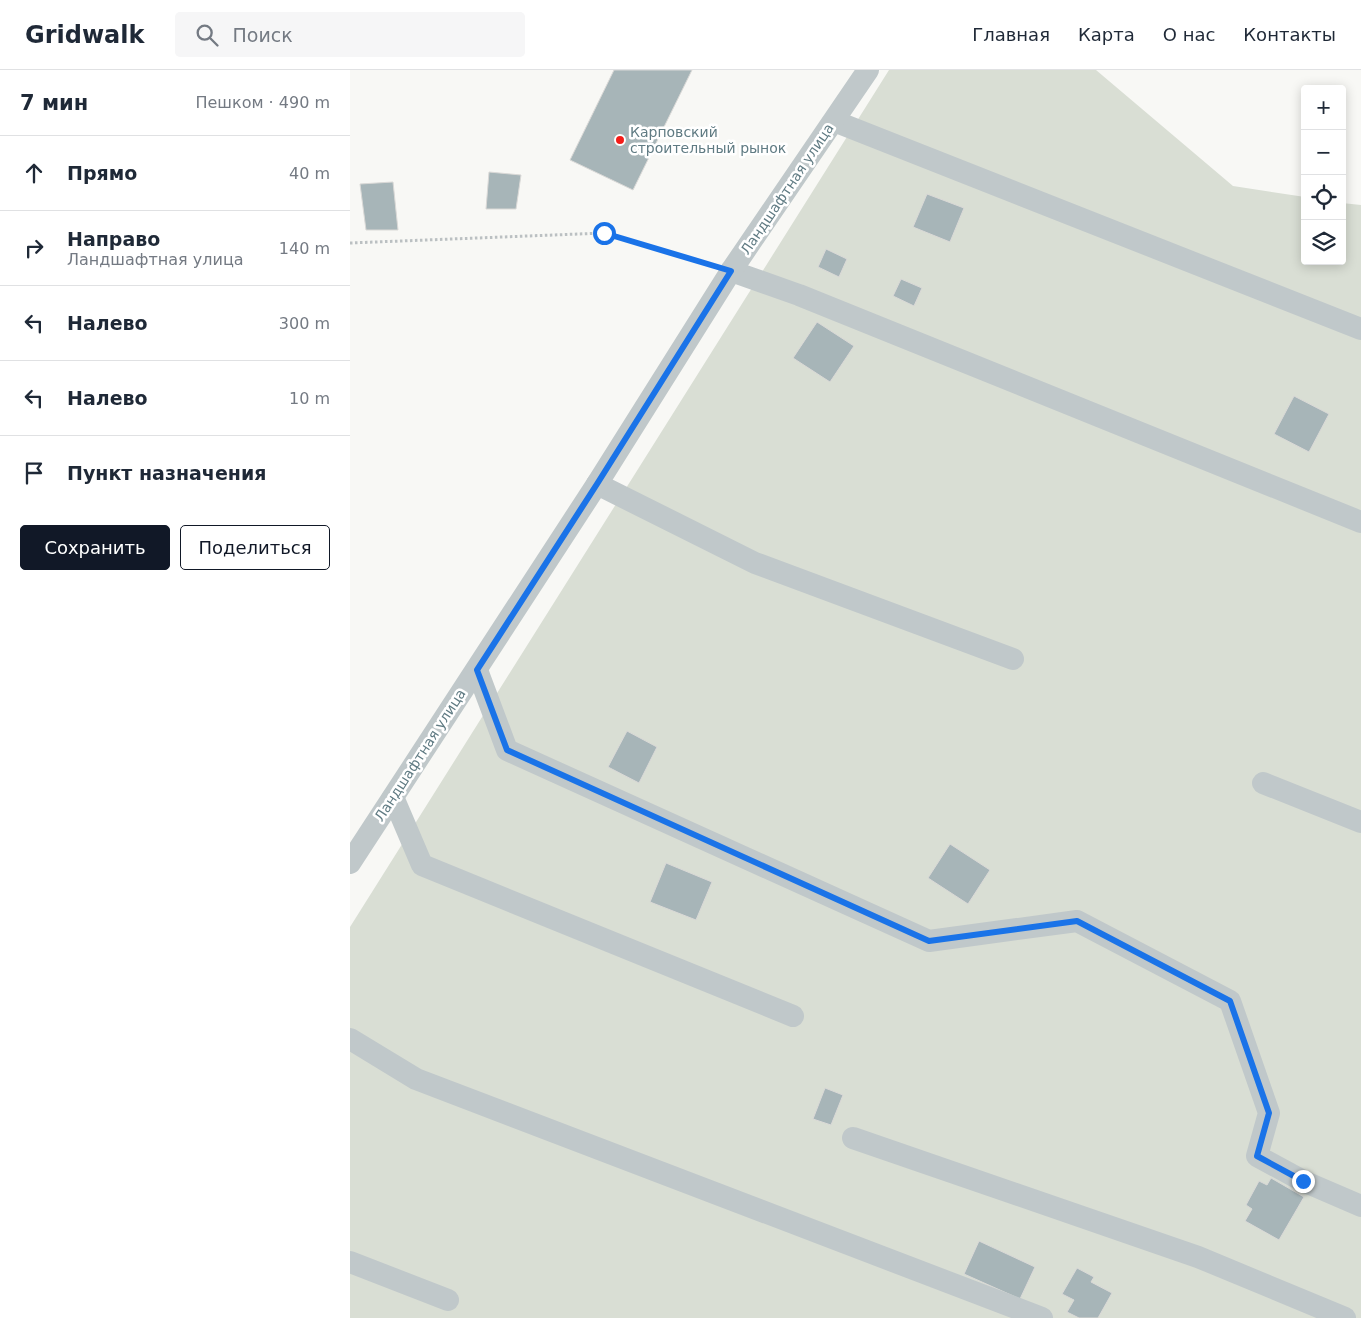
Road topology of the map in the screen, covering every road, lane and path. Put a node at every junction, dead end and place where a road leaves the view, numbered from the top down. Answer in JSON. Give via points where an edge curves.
{"nodes":[{"id":1,"x":868,"y":70,"type":"edge"},
{"id":2,"x":834,"y":121,"type":"junction"},
{"id":3,"x":350,"y":243,"type":"edge"},
{"id":4,"x":731,"y":271,"type":"junction"},
{"id":5,"x":1361,"y":329,"type":"edge"},
{"id":6,"x":597,"y":484,"type":"junction"},
{"id":7,"x":1361,"y":522,"type":"edge"},
{"id":8,"x":1013,"y":659,"type":"dead end"},
{"id":9,"x":477,"y":670,"type":"junction"},
{"id":10,"x":1263,"y":783,"type":"dead end"},
{"id":11,"x":393,"y":797,"type":"junction"},
{"id":12,"x":1361,"y":822,"type":"edge"},
{"id":13,"x":350,"y":863,"type":"edge"},
{"id":14,"x":793,"y":1016,"type":"dead end"},
{"id":15,"x":350,"y":1039,"type":"edge"},
{"id":16,"x":853,"y":1138,"type":"dead end"},
{"id":17,"x":1361,"y":1206,"type":"edge"},
{"id":18,"x":350,"y":1262,"type":"edge"},
{"id":19,"x":448,"y":1300,"type":"dead end"},
{"id":20,"x":1042,"y":1318,"type":"edge"},
{"id":21,"x":1345,"y":1318,"type":"edge"}],
"edges":[{"from":1,"to":2,"type":"street","name":"Ландшафтная улица"},
{"from":2,"to":4,"type":"street","name":"Ландшафтная улица"},
{"from":2,"to":5,"type":"street"},
{"from":3,"to":4,"type":"path","via":[[604,233]]},
{"from":4,"to":6,"type":"street","name":"Ландшафтная улица"},
{"from":4,"to":7,"type":"street","via":[[808,298]]},
{"from":6,"to":8,"type":"street","via":[[755,563]]},
{"from":6,"to":9,"type":"street","name":"Ландшафтная улица"},
{"from":9,"to":11,"type":"street","name":"Ландшафтная улица"},
{"from":9,"to":17,"type":"street","via":[[507,750],[929,941],[1077,921],[1230,1001],[1269,1113],[1257,1156],[1303,1181]]},
{"from":10,"to":12,"type":"street"},
{"from":11,"to":13,"type":"street","name":"Ландшафтная улица"},
{"from":11,"to":14,"type":"street","via":[[422,865]]},
{"from":15,"to":20,"type":"street","via":[[416,1079]]},
{"from":16,"to":21,"type":"street","via":[[1198,1257]]},
{"from":18,"to":19,"type":"street"}]}
